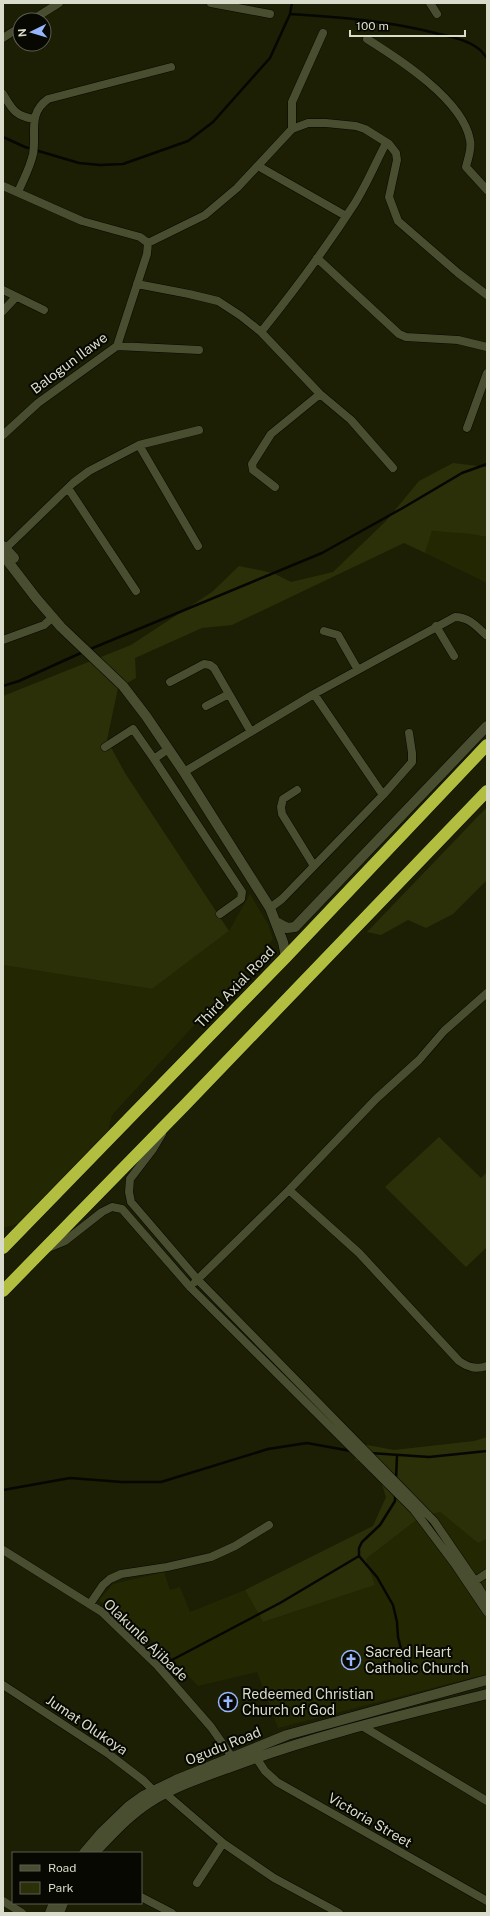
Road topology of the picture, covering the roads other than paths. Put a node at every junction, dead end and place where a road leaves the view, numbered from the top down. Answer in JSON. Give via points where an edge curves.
{"nodes":[{"id":1,"x":59,"y":3,"type":"edge"},
{"id":2,"x":211,"y":3,"type":"edge"},
{"id":3,"x":430,"y":3,"type":"edge"},
{"id":4,"x":45,"y":12,"type":"edge"},
{"id":5,"x":270,"y":14,"type":"dead end"},
{"id":6,"x":437,"y":14,"type":"dead end"},
{"id":7,"x":12,"y":32,"type":"edge"},
{"id":8,"x":323,"y":33,"type":"dead end"},
{"id":9,"x":3,"y":38,"type":"edge"},
{"id":10,"x":367,"y":39,"type":"dead end"},
{"id":11,"x":171,"y":67,"type":"dead end"},
{"id":12,"x":3,"y":94,"type":"edge"},
{"id":13,"x":34,"y":119,"type":"junction"},
{"id":14,"x":292,"y":129,"type":"junction"},
{"id":15,"x":386,"y":143,"type":"junction"},
{"id":16,"x":258,"y":166,"type":"junction"},
{"id":17,"x":3,"y":186,"type":"edge"},
{"id":18,"x":487,"y":190,"type":"edge"},
{"id":19,"x":18,"y":192,"type":"junction"},
{"id":20,"x":346,"y":216,"type":"junction"},
{"id":21,"x":148,"y":243,"type":"junction"},
{"id":22,"x":317,"y":258,"type":"junction"},
{"id":23,"x":138,"y":284,"type":"junction"},
{"id":24,"x":3,"y":290,"type":"edge"},
{"id":25,"x":487,"y":295,"type":"edge"},
{"id":26,"x":16,"y":297,"type":"junction"},
{"id":27,"x":44,"y":310,"type":"dead end"},
{"id":28,"x":3,"y":311,"type":"edge"},
{"id":29,"x":261,"y":332,"type":"junction"},
{"id":30,"x":117,"y":346,"type":"junction"},
{"id":31,"x":487,"y":347,"type":"edge"},
{"id":32,"x":199,"y":350,"type":"dead end"},
{"id":33,"x":487,"y":373,"type":"edge"},
{"id":34,"x":320,"y":394,"type":"junction"},
{"id":35,"x":467,"y":428,"type":"dead end"},
{"id":36,"x":199,"y":430,"type":"dead end"},
{"id":37,"x":3,"y":435,"type":"edge"},
{"id":38,"x":139,"y":445,"type":"junction"},
{"id":39,"x":393,"y":468,"type":"dead end"},
{"id":40,"x":275,"y":487,"type":"dead end"},
{"id":41,"x":68,"y":488,"type":"junction"},
{"id":42,"x":198,"y":546,"type":"dead end"},
{"id":43,"x":4,"y":550,"type":"edge"},
{"id":44,"x":136,"y":591,"type":"dead end"},
{"id":45,"x":52,"y":616,"type":"junction"},
{"id":46,"x":436,"y":626,"type":"junction"},
{"id":47,"x":324,"y":631,"type":"dead end"},
{"id":48,"x":486,"y":636,"type":"dead end"},
{"id":49,"x":3,"y":640,"type":"edge"},
{"id":50,"x":454,"y":656,"type":"dead end"},
{"id":51,"x":358,"y":670,"type":"junction"},
{"id":52,"x":170,"y":682,"type":"dead end"},
{"id":53,"x":229,"y":694,"type":"junction"},
{"id":54,"x":314,"y":694,"type":"junction"},
{"id":55,"x":206,"y":706,"type":"dead end"},
{"id":56,"x":487,"y":726,"type":"edge"},
{"id":57,"x":251,"y":732,"type":"junction"},
{"id":58,"x":409,"y":733,"type":"dead end"},
{"id":59,"x":487,"y":745,"type":"edge"},
{"id":60,"x":105,"y":746,"type":"dead end"},
{"id":61,"x":168,"y":750,"type":"junction"},
{"id":62,"x":154,"y":759,"type":"junction"},
{"id":63,"x":184,"y":772,"type":"junction"},
{"id":64,"x":297,"y":790,"type":"dead end"},
{"id":65,"x":487,"y":791,"type":"edge"},
{"id":66,"x":383,"y":795,"type":"junction"},
{"id":67,"x":314,"y":866,"type":"junction"},
{"id":68,"x":270,"y":908,"type":"junction"},
{"id":69,"x":220,"y":914,"type":"dead end"},
{"id":70,"x":276,"y":922,"type":"junction"},
{"id":71,"x":286,"y":957,"type":"junction"},
{"id":72,"x":487,"y":993,"type":"edge"},
{"id":73,"x":168,"y":1122,"type":"junction"},
{"id":74,"x":289,"y":1190,"type":"junction"},
{"id":75,"x":3,"y":1248,"type":"edge"},
{"id":76,"x":45,"y":1249,"type":"junction"},
{"id":77,"x":197,"y":1279,"type":"junction"},
{"id":78,"x":190,"y":1288,"type":"junction"},
{"id":79,"x":3,"y":1290,"type":"edge"},
{"id":80,"x":487,"y":1366,"type":"edge"},
{"id":81,"x":354,"y":1444,"type":"junction"},
{"id":82,"x":417,"y":1508,"type":"junction"},
{"id":83,"x":269,"y":1525,"type":"dead end"},
{"id":84,"x":3,"y":1550,"type":"edge"},
{"id":85,"x":487,"y":1573,"type":"edge"},
{"id":86,"x":476,"y":1581,"type":"junction"},
{"id":87,"x":487,"y":1601,"type":"edge"},
{"id":88,"x":90,"y":1604,"type":"junction"},
{"id":89,"x":487,"y":1612,"type":"edge"},
{"id":90,"x":484,"y":1681,"type":"edge"},
{"id":91,"x":3,"y":1685,"type":"edge"},
{"id":92,"x":487,"y":1693,"type":"edge"},
{"id":93,"x":362,"y":1726,"type":"junction"},
{"id":94,"x":253,"y":1754,"type":"junction"},
{"id":95,"x":232,"y":1756,"type":"junction"},
{"id":96,"x":154,"y":1790,"type":"junction"},
{"id":97,"x":166,"y":1794,"type":"junction"},
{"id":98,"x":487,"y":1801,"type":"edge"},
{"id":99,"x":223,"y":1843,"type":"junction"},
{"id":100,"x":85,"y":1852,"type":"edge"},
{"id":101,"x":95,"y":1852,"type":"edge"},
{"id":102,"x":197,"y":1883,"type":"dead end"},
{"id":103,"x":142,"y":1898,"type":"edge"},
{"id":104,"x":3,"y":1901,"type":"edge"},
{"id":105,"x":487,"y":1901,"type":"edge"},
{"id":106,"x":22,"y":1913,"type":"edge"},
{"id":107,"x":172,"y":1913,"type":"edge"},
{"id":108,"x":340,"y":1913,"type":"edge"}],
"edges":[{"from":1,"to":4,"type":"street"},
{"from":2,"to":5,"type":"street"},
{"from":3,"to":6,"type":"street"},
{"from":7,"to":9,"type":"street"},
{"from":8,"to":14,"type":"street","via":[[292,102]]},
{"from":10,"to":18,"type":"street","via":[[399,60],[446,100],[468,131],[470,148],[466,167]]},
{"from":11,"to":13,"type":"street","via":[[48,100],[39,105]]},
{"from":12,"to":13,"type":"street","via":[[13,111],[22,117]]},
{"from":13,"to":19,"type":"street","via":[[35,143]]},
{"from":14,"to":15,"type":"street","via":[[308,124],[326,123],[356,126]]},
{"from":14,"to":16,"type":"street"},
{"from":15,"to":20,"type":"street"},
{"from":15,"to":25,"type":"street","via":[[396,153],[396,168],[389,197],[398,221]]},
{"from":16,"to":20,"type":"street"},
{"from":16,"to":21,"type":"street","via":[[205,215]]},
{"from":17,"to":19,"type":"street"},
{"from":19,"to":21,"type":"street","via":[[82,222],[140,237]]},
{"from":20,"to":22,"type":"street"},
{"from":21,"to":23,"type":"street","name":"Balogun Ilawe"},
{"from":22,"to":29,"type":"street"},
{"from":22,"to":31,"type":"street","via":[[399,334],[406,337],[458,340]]},
{"from":23,"to":29,"type":"street","via":[[218,301]]},
{"from":23,"to":30,"type":"street","name":"Balogun Ilawe"},
{"from":24,"to":26,"type":"street"},
{"from":26,"to":27,"type":"street"},
{"from":26,"to":28,"type":"street"},
{"from":29,"to":34,"type":"street"},
{"from":30,"to":32,"type":"street"},
{"from":30,"to":37,"type":"street","name":"Balogun Ilawe","via":[[38,403]]},
{"from":33,"to":35,"type":"street"},
{"from":34,"to":39,"type":"street","via":[[351,420]]},
{"from":34,"to":40,"type":"street","via":[[271,434],[252,464],[253,470]]},
{"from":36,"to":38,"type":"street"},
{"from":38,"to":41,"type":"street","via":[[89,471]]},
{"from":38,"to":42,"type":"street"},
{"from":41,"to":43,"type":"street"},
{"from":41,"to":44,"type":"street"},
{"from":43,"to":45,"type":"main road"},
{"from":45,"to":49,"type":"street","via":[[44,625]]},
{"from":45,"to":61,"type":"main road","via":[[137,702]]},
{"from":46,"to":48,"type":"street","via":[[455,616],[463,617],[471,621]]},
{"from":46,"to":50,"type":"street"},
{"from":46,"to":51,"type":"street"},
{"from":47,"to":51,"type":"street","via":[[338,635]]},
{"from":51,"to":54,"type":"street"},
{"from":52,"to":53,"type":"street","via":[[204,664],[210,665]]},
{"from":53,"to":55,"type":"street"},
{"from":53,"to":57,"type":"street"},
{"from":54,"to":57,"type":"street"},
{"from":54,"to":66,"type":"street"},
{"from":56,"to":70,"type":"main road","via":[[295,927],[287,928]]},
{"from":57,"to":63,"type":"street"},
{"from":58,"to":66,"type":"street","via":[[412,762]]},
{"from":59,"to":71,"type":"highway","name":"Third Axial Road"},
{"from":60,"to":62,"type":"street","via":[[133,729]]},
{"from":61,"to":62,"type":"street"},
{"from":61,"to":63,"type":"main road"},
{"from":62,"to":69,"type":"street","via":[[242,892],[241,899]]},
{"from":63,"to":68,"type":"main road"},
{"from":64,"to":67,"type":"street","via":[[283,800],[282,814]]},
{"from":65,"to":73,"type":"highway"},
{"from":66,"to":67,"type":"street"},
{"from":67,"to":68,"type":"street"},
{"from":68,"to":70,"type":"main road"},
{"from":70,"to":71,"type":"main road"},
{"from":71,"to":75,"type":"highway","name":"Third Axial Road"},
{"from":72,"to":74,"type":"street","via":[[444,1031],[419,1060],[376,1099]]},
{"from":73,"to":76,"type":"highway"},
{"from":73,"to":77,"type":"street","via":[[153,1149],[130,1179],[130,1197],[131,1202]]},
{"from":74,"to":77,"type":"street"},
{"from":74,"to":80,"type":"street","via":[[359,1253],[459,1361],[467,1367]]},
{"from":76,"to":78,"type":"street","via":[[65,1241],[93,1218],[112,1207],[122,1209]]},
{"from":76,"to":79,"type":"highway"},
{"from":77,"to":78,"type":"street"},
{"from":77,"to":81,"type":"street"},
{"from":78,"to":81,"type":"street"},
{"from":81,"to":82,"type":"street"},
{"from":82,"to":86,"type":"street","via":[[434,1520]]},
{"from":82,"to":89,"type":"street"},
{"from":83,"to":88,"type":"street","via":[[235,1546],[211,1556],[167,1567],[121,1574],[103,1585]]},
{"from":84,"to":88,"type":"street","name":"Olakunle Ajibade"},
{"from":85,"to":86,"type":"street"},
{"from":86,"to":87,"type":"street"},
{"from":88,"to":95,"type":"street","name":"Olakunle Ajibade","via":[[102,1612],[157,1665],[211,1727]]},
{"from":90,"to":92,"type":"street"},
{"from":90,"to":94,"type":"main road","name":"Ogudu Road","via":[[287,1735]]},
{"from":91,"to":96,"type":"street","name":"Jumat Olukoya","via":[[110,1755]]},
{"from":92,"to":93,"type":"main road","name":"Ogudu Road"},
{"from":93,"to":94,"type":"main road","name":"Ogudu Road"},
{"from":93,"to":98,"type":"street"},
{"from":94,"to":95,"type":"main road","name":"Ogudu Road"},
{"from":94,"to":97,"type":"main road","name":"Ogudu Road"},
{"from":94,"to":105,"type":"street","name":"Victoria Street","via":[[277,1782]]},
{"from":95,"to":96,"type":"main road","name":"Ogudu Road"},
{"from":96,"to":100,"type":"main road","name":"Ogudu Road","via":[[125,1810]]},
{"from":97,"to":99,"type":"street"},
{"from":97,"to":101,"type":"main road","name":"Ogudu Road","via":[[126,1820]]},
{"from":99,"to":102,"type":"street"},
{"from":99,"to":108,"type":"street","via":[[274,1878]]},
{"from":103,"to":107,"type":"street"},
{"from":104,"to":106,"type":"street"}]}
